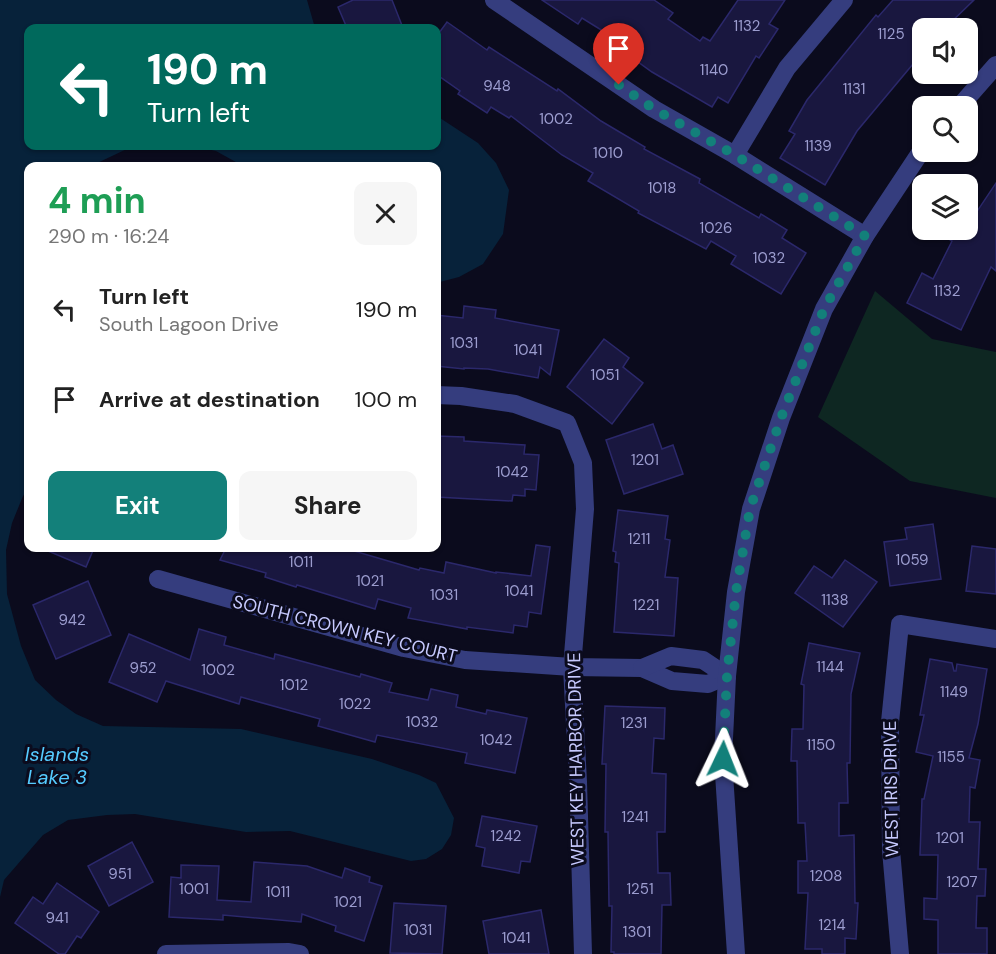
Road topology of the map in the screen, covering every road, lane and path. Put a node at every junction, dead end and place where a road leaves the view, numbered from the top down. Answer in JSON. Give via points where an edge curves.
{"nodes":[{"id":1,"x":494,"y":0,"type":"edge"},
{"id":2,"x":844,"y":0,"type":"edge"},
{"id":3,"x":996,"y":65,"type":"edge"},
{"id":4,"x":969,"y":96,"type":"edge"},
{"id":5,"x":735,"y":155,"type":"junction"},
{"id":6,"x":914,"y":162,"type":"edge"},
{"id":7,"x":865,"y":236,"type":"junction"},
{"id":8,"x":441,"y":395,"type":"edge"},
{"id":9,"x":158,"y":579,"type":"dead end"},
{"id":10,"x":996,"y":639,"type":"edge"},
{"id":11,"x":572,"y":667,"type":"junction"},
{"id":12,"x":727,"y":676,"type":"junction"},
{"id":13,"x":166,"y":954,"type":"edge"},
{"id":14,"x":300,"y":954,"type":"edge"},
{"id":15,"x":583,"y":954,"type":"edge"},
{"id":16,"x":736,"y":954,"type":"edge"},
{"id":17,"x":900,"y":954,"type":"edge"}],
"edges":[{"from":1,"to":5,"type":"street","via":[[654,109]]},
{"from":2,"to":5,"type":"street","via":[[787,68]]},
{"from":3,"to":4,"type":"street"},
{"from":5,"to":7,"type":"street"},
{"from":6,"to":7,"type":"street"},
{"from":7,"to":12,"type":"street","via":[[824,309],[750,509]]},
{"from":8,"to":11,"type":"street","name":"WEST KEY HARBOR DRIVE","via":[[515,404],[567,423],[583,463],[585,509]]},
{"from":9,"to":11,"type":"street","name":"SOUTH CROWN KEY COURT","via":[[404,648],[465,660]]},
{"from":10,"to":17,"type":"street","name":"WEST IRIS DRIVE","via":[[900,624],[890,722],[891,850]]},
{"from":11,"to":12,"type":"street","name":"SOUTH CROWN KEY COURT","via":[[642,669],[671,656],[703,660]]},
{"from":11,"to":15,"type":"street","name":"WEST KEY HARBOR DRIVE"},
{"from":12,"to":16,"type":"street","via":[[723,759]]},
{"from":13,"to":14,"type":"street"}]}
